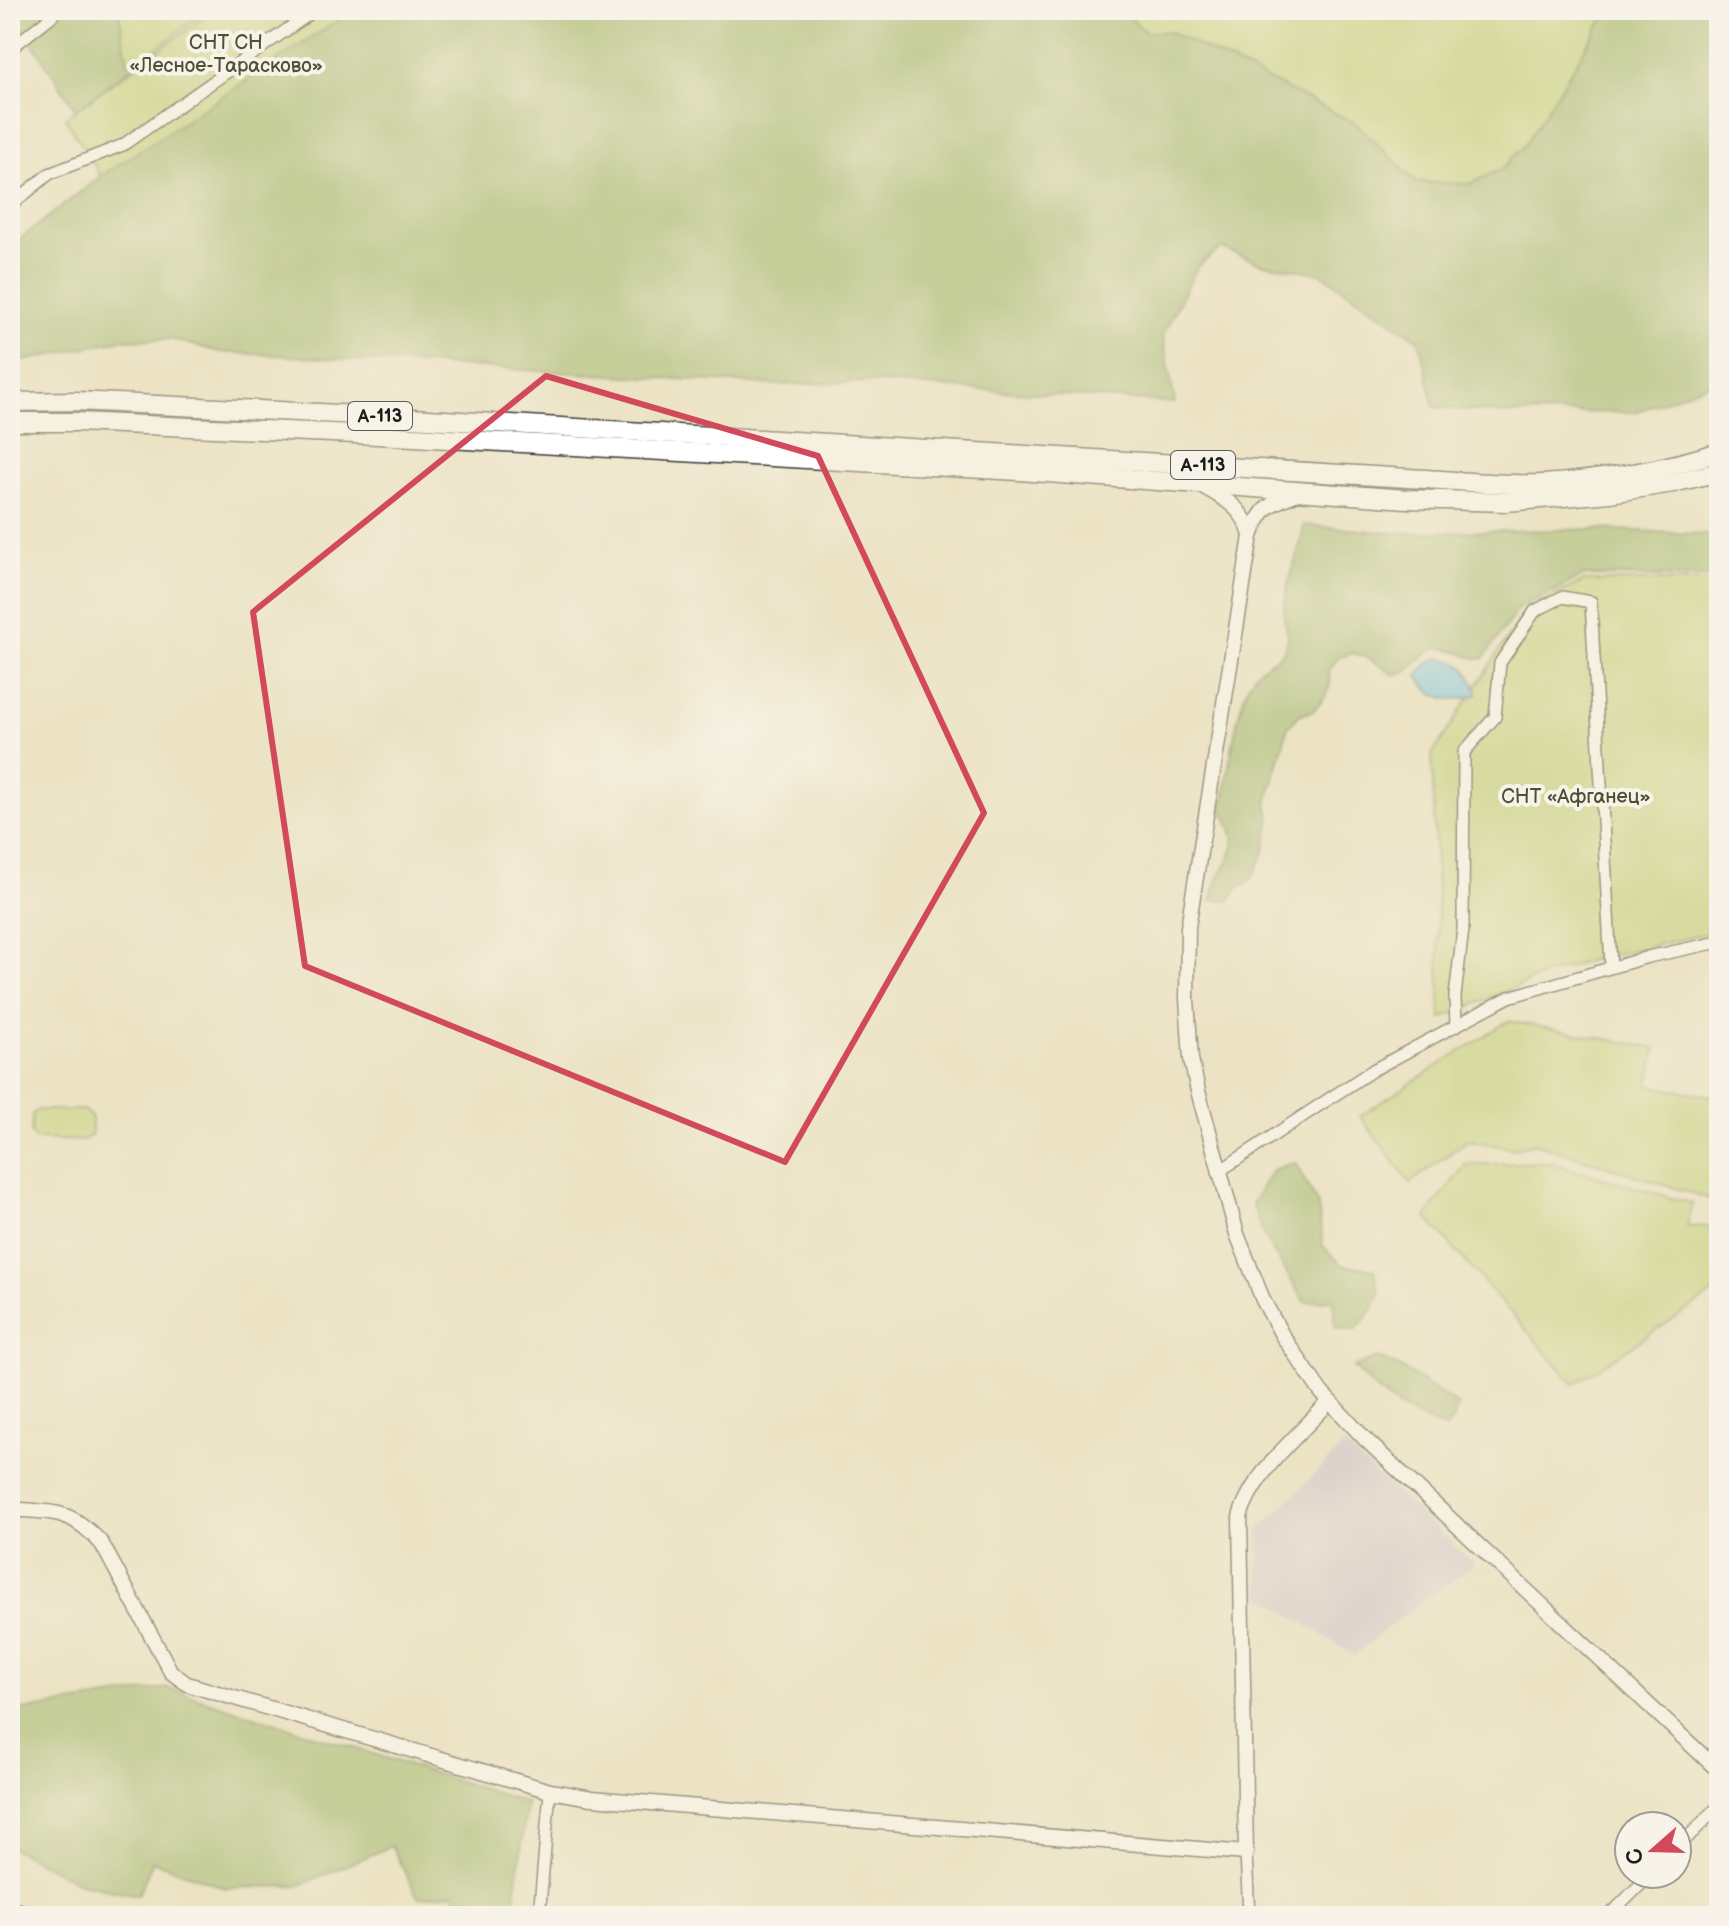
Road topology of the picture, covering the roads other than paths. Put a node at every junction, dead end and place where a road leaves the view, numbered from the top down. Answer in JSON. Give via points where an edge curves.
{"nodes":[{"id":1,"x":315,"y":10,"type":"edge"},
{"id":2,"x":53,"y":15,"type":"dead end"},
{"id":3,"x":10,"y":49,"type":"edge"},
{"id":4,"x":10,"y":206,"type":"edge"},
{"id":5,"x":10,"y":402,"type":"edge"},
{"id":6,"x":56,"y":421,"type":"junction"},
{"id":7,"x":10,"y":422,"type":"edge"},
{"id":8,"x":10,"y":433,"type":"edge"},
{"id":9,"x":1719,"y":452,"type":"edge"},
{"id":10,"x":1719,"y":472,"type":"edge"},
{"id":11,"x":1201,"y":485,"type":"junction"},
{"id":12,"x":1300,"y":492,"type":"junction"},
{"id":13,"x":1251,"y":536,"type":"junction"},
{"id":14,"x":1719,"y":942,"type":"edge"},
{"id":15,"x":1611,"y":967,"type":"junction"},
{"id":16,"x":1456,"y":1026,"type":"junction"},
{"id":17,"x":1218,"y":1172,"type":"junction"},
{"id":18,"x":1329,"y":1402,"type":"junction"},
{"id":19,"x":10,"y":1509,"type":"edge"},
{"id":20,"x":1719,"y":1771,"type":"edge"},
{"id":21,"x":550,"y":1791,"type":"junction"},
{"id":22,"x":1719,"y":1806,"type":"edge"},
{"id":23,"x":1693,"y":1832,"type":"edge"},
{"id":24,"x":1246,"y":1853,"type":"junction"},
{"id":25,"x":1635,"y":1890,"type":"edge"},
{"id":26,"x":10,"y":1907,"type":"edge"},
{"id":27,"x":42,"y":1916,"type":"edge"},
{"id":28,"x":539,"y":1916,"type":"edge"},
{"id":29,"x":1249,"y":1916,"type":"edge"},
{"id":30,"x":1609,"y":1916,"type":"edge"}],
"edges":[{"from":1,"to":4,"type":"street","via":[[123,145],[49,174]]},
{"from":2,"to":3,"type":"street"},
{"from":5,"to":9,"type":"highway","number":"А-113","via":[[395,417],[1541,484],[1636,472]]},
{"from":6,"to":7,"type":"highway","number":"А-113"},
{"from":6,"to":8,"type":"street"},
{"from":6,"to":11,"type":"highway","number":"А-113","via":[[629,449]]},
{"from":10,"to":12,"type":"highway","number":"А-113","via":[[1562,499],[1506,502]]},
{"from":11,"to":12,"type":"highway","number":"А-113"},
{"from":11,"to":13,"type":"street","via":[[1236,506]]},
{"from":12,"to":13,"type":"street","via":[[1262,510]]},
{"from":13,"to":17,"type":"street","via":[[1186,948],[1191,1059]]},
{"from":14,"to":15,"type":"street"},
{"from":15,"to":16,"type":"street","via":[[1509,997]]},
{"from":15,"to":16,"type":"street","via":[[1591,602],[1562,597],[1535,611],[1500,663],[1495,717],[1464,752],[1463,929]]},
{"from":16,"to":17,"type":"street","via":[[1373,1070]]},
{"from":17,"to":18,"type":"street","via":[[1263,1300]]},
{"from":18,"to":20,"type":"street"},
{"from":18,"to":24,"type":"street","via":[[1257,1481],[1240,1517]]},
{"from":19,"to":21,"type":"street","via":[[75,1518],[89,1530],[102,1544],[171,1672],[187,1684]]},
{"from":21,"to":24,"type":"street"},
{"from":21,"to":28,"type":"street"},
{"from":22,"to":23,"type":"street"},
{"from":24,"to":29,"type":"street"},
{"from":25,"to":30,"type":"street"},
{"from":26,"to":27,"type":"street"}]}
